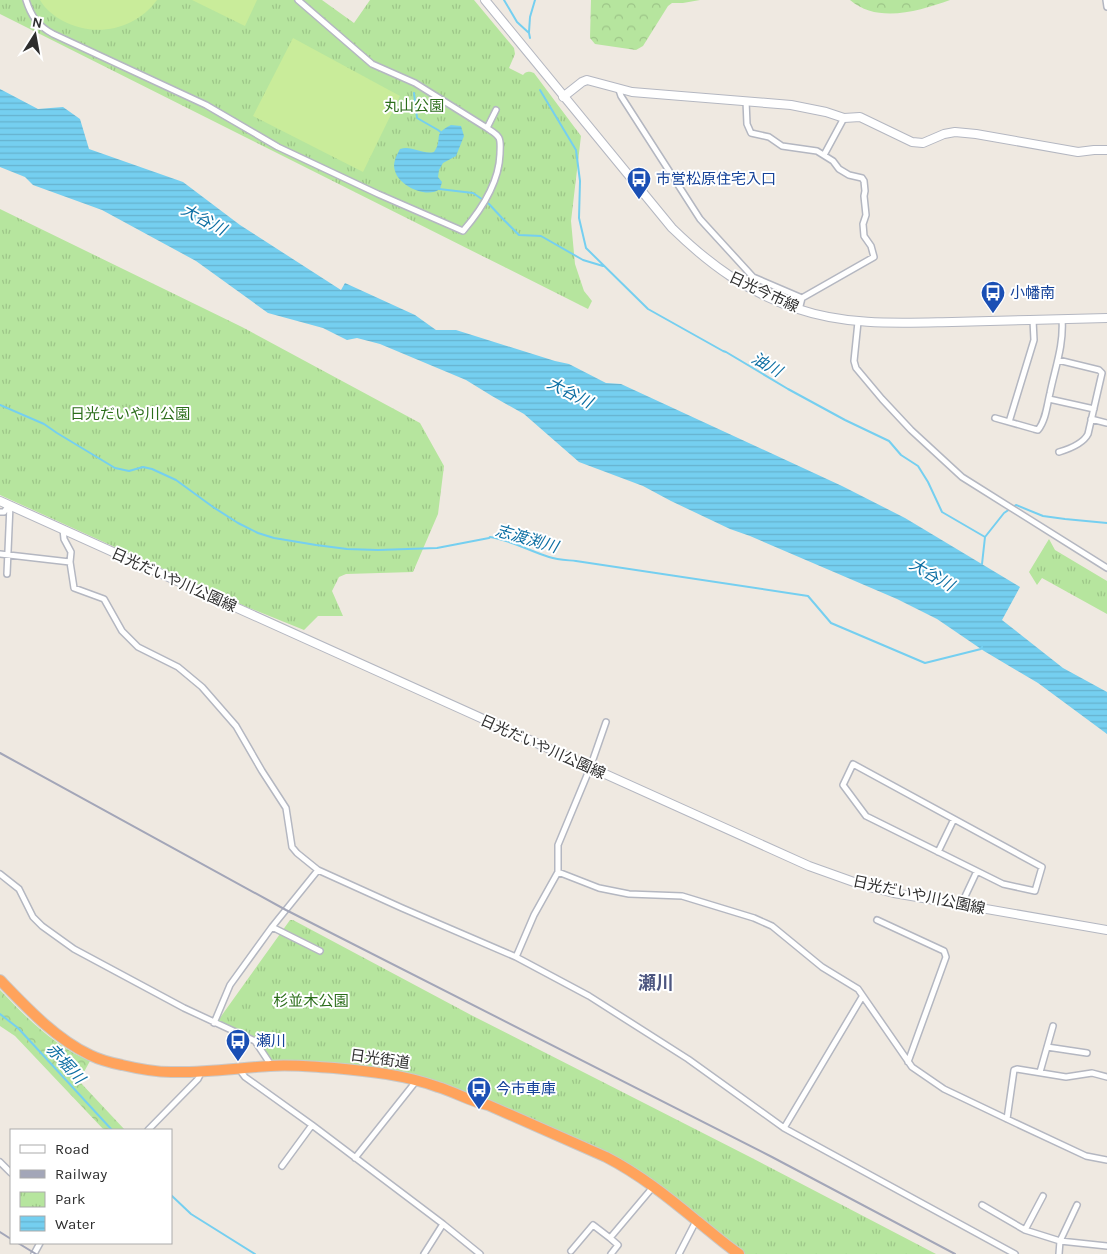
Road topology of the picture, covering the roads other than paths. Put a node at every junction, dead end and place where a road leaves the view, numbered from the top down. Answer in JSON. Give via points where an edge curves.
{"nodes":[{"id":1,"x":26,"y":0,"type":"edge"},
{"id":2,"x":298,"y":0,"type":"edge"},
{"id":3,"x":485,"y":0,"type":"edge"},
{"id":4,"x":1106,"y":0,"type":"edge"},
{"id":5,"x":1107,"y":6,"type":"edge"},
{"id":6,"x":620,"y":90,"type":"junction"},
{"id":7,"x":563,"y":97,"type":"junction"},
{"id":8,"x":746,"y":101,"type":"junction"},
{"id":9,"x":496,"y":110,"type":"dead end"},
{"id":10,"x":844,"y":118,"type":"junction"},
{"id":11,"x":487,"y":128,"type":"junction"},
{"id":12,"x":1107,"y":150,"type":"edge"},
{"id":13,"x":824,"y":155,"type":"junction"},
{"id":14,"x":802,"y":298,"type":"junction"},
{"id":15,"x":799,"y":310,"type":"junction"},
{"id":16,"x":1107,"y":318,"type":"edge"},
{"id":17,"x":1062,"y":319,"type":"junction"},
{"id":18,"x":1033,"y":320,"type":"junction"},
{"id":19,"x":858,"y":322,"type":"junction"},
{"id":20,"x":1058,"y":360,"type":"junction"},
{"id":21,"x":1049,"y":399,"type":"junction"},
{"id":22,"x":1094,"y":409,"type":"junction"},
{"id":23,"x":995,"y":418,"type":"dead end"},
{"id":24,"x":1091,"y":419,"type":"junction"},
{"id":25,"x":1009,"y":422,"type":"junction"},
{"id":26,"x":1107,"y":423,"type":"edge"},
{"id":27,"x":1059,"y":452,"type":"dead end"},
{"id":28,"x":0,"y":501,"type":"edge"},
{"id":29,"x":10,"y":505,"type":"junction"},
{"id":30,"x":0,"y":512,"type":"edge"},
{"id":31,"x":62,"y":529,"type":"junction"},
{"id":32,"x":0,"y":554,"type":"edge"},
{"id":33,"x":8,"y":555,"type":"junction"},
{"id":34,"x":70,"y":562,"type":"junction"},
{"id":35,"x":1107,"y":568,"type":"edge"},
{"id":36,"x":6,"y":574,"type":"dead end"},
{"id":37,"x":606,"y":722,"type":"dead end"},
{"id":38,"x":590,"y":768,"type":"junction"},
{"id":39,"x":954,"y":819,"type":"junction"},
{"id":40,"x":938,"y":852,"type":"junction"},
{"id":41,"x":318,"y":870,"type":"junction"},
{"id":42,"x":977,"y":871,"type":"junction"},
{"id":43,"x":558,"y":872,"type":"junction"},
{"id":44,"x":0,"y":874,"type":"edge"},
{"id":45,"x":961,"y":905,"type":"junction"},
{"id":46,"x":877,"y":920,"type":"dead end"},
{"id":47,"x":272,"y":927,"type":"junction"},
{"id":48,"x":1107,"y":930,"type":"edge"},
{"id":49,"x":320,"y":951,"type":"dead end"},
{"id":50,"x":516,"y":957,"type":"junction"},
{"id":51,"x":0,"y":980,"type":"edge"},
{"id":52,"x":862,"y":997,"type":"junction"},
{"id":53,"x":214,"y":1023,"type":"junction"},
{"id":54,"x":1053,"y":1026,"type":"dead end"},
{"id":55,"x":1047,"y":1047,"type":"junction"},
{"id":56,"x":1087,"y":1052,"type":"dead end"},
{"id":57,"x":908,"y":1062,"type":"junction"},
{"id":58,"x":272,"y":1066,"type":"junction"},
{"id":59,"x":239,"y":1069,"type":"junction"},
{"id":60,"x":203,"y":1071,"type":"junction"},
{"id":61,"x":1040,"y":1072,"type":"junction"},
{"id":62,"x":1107,"y":1077,"type":"edge"},
{"id":63,"x":417,"y":1080,"type":"junction"},
{"id":64,"x":1008,"y":1119,"type":"junction"},
{"id":65,"x":312,"y":1124,"type":"junction"},
{"id":66,"x":784,"y":1128,"type":"junction"},
{"id":67,"x":149,"y":1129,"type":"edge"},
{"id":68,"x":355,"y":1158,"type":"junction"},
{"id":69,"x":1107,"y":1160,"type":"edge"},
{"id":70,"x":0,"y":1162,"type":"edge"},
{"id":71,"x":282,"y":1166,"type":"dead end"},
{"id":72,"x":10,"y":1172,"type":"edge"},
{"id":73,"x":654,"y":1187,"type":"junction"},
{"id":74,"x":1043,"y":1196,"type":"dead end"},
{"id":75,"x":982,"y":1205,"type":"dead end"},
{"id":76,"x":1077,"y":1206,"type":"dead end"},
{"id":77,"x":696,"y":1220,"type":"junction"},
{"id":78,"x":443,"y":1224,"type":"junction"},
{"id":79,"x":1025,"y":1230,"type":"junction"},
{"id":80,"x":610,"y":1238,"type":"junction"},
{"id":81,"x":1060,"y":1241,"type":"junction"},
{"id":82,"x":1107,"y":1246,"type":"edge"},
{"id":83,"x":571,"y":1251,"type":"dead end"},
{"id":84,"x":424,"y":1254,"type":"edge"},
{"id":85,"x":480,"y":1254,"type":"edge"},
{"id":86,"x":611,"y":1254,"type":"edge"},
{"id":87,"x":679,"y":1254,"type":"edge"},
{"id":88,"x":739,"y":1254,"type":"edge"},
{"id":89,"x":1015,"y":1254,"type":"edge"},
{"id":90,"x":1059,"y":1254,"type":"edge"}],
"edges":[{"from":1,"to":11,"type":"street","via":[[36,22],[48,31],[206,105],[278,147],[463,231],[487,197],[499,167],[499,138]]},
{"from":2,"to":11,"type":"street","via":[[372,64],[415,83]]},
{"from":3,"to":7,"type":"main road","name":"日光今市線"},
{"from":4,"to":5,"type":"street"},
{"from":6,"to":7,"type":"main road","via":[[587,80]]},
{"from":6,"to":8,"type":"main road"},
{"from":6,"to":14,"type":"street","via":[[700,219],[753,277]]},
{"from":7,"to":15,"type":"main road","name":"日光今市線","via":[[691,247],[741,284]]},
{"from":8,"to":10,"type":"main road","via":[[791,105]]},
{"from":8,"to":13,"type":"street","via":[[747,124],[751,133],[769,137],[782,146]]},
{"from":9,"to":11,"type":"street"},
{"from":10,"to":12,"type":"main road","via":[[860,117],[923,144],[955,132],[1078,152]]},
{"from":10,"to":13,"type":"street"},
{"from":13,"to":14,"type":"street","via":[[839,169],[864,181],[864,236],[874,257]]},
{"from":14,"to":15,"type":"street"},
{"from":15,"to":19,"type":"main road","name":"日光今市線"},
{"from":16,"to":17,"type":"main road","name":"日光今市線"},
{"from":17,"to":18,"type":"main road","name":"日光今市線"},
{"from":17,"to":20,"type":"street"},
{"from":18,"to":19,"type":"main road","name":"日光今市線"},
{"from":18,"to":25,"type":"street","via":[[1034,340]]},
{"from":19,"to":35,"type":"street","via":[[856,368],[899,418],[962,477]]},
{"from":20,"to":21,"type":"street"},
{"from":20,"to":22,"type":"street","via":[[1102,373]]},
{"from":21,"to":22,"type":"street"},
{"from":21,"to":25,"type":"street","via":[[1038,430]]},
{"from":22,"to":24,"type":"street"},
{"from":23,"to":25,"type":"street"},
{"from":24,"to":26,"type":"street"},
{"from":24,"to":27,"type":"street","via":[[1086,439]]},
{"from":28,"to":29,"type":"main road","name":"日光だいや川公園線"},
{"from":29,"to":30,"type":"street"},
{"from":29,"to":31,"type":"main road","name":"日光だいや川公園線"},
{"from":29,"to":33,"type":"street"},
{"from":31,"to":34,"type":"street","via":[[71,552]]},
{"from":31,"to":38,"type":"main road","name":"日光だいや川公園線"},
{"from":32,"to":33,"type":"street"},
{"from":33,"to":34,"type":"street"},
{"from":33,"to":36,"type":"street"},
{"from":34,"to":41,"type":"street","via":[[74,588],[104,599],[122,631],[138,647],[178,667],[202,687],[236,726],[286,808],[292,847]]},
{"from":37,"to":38,"type":"street"},
{"from":38,"to":43,"type":"street","via":[[558,845]]},
{"from":38,"to":45,"type":"main road","name":"日光だいや川公園線","via":[[829,874],[879,890]]},
{"from":39,"to":40,"type":"street"},
{"from":39,"to":40,"type":"street","via":[[853,764],[843,785],[866,816]]},
{"from":39,"to":42,"type":"street","via":[[1042,867],[1035,891],[1003,884]]},
{"from":40,"to":42,"type":"street"},
{"from":41,"to":47,"type":"street"},
{"from":41,"to":50,"type":"street"},
{"from":42,"to":45,"type":"street"},
{"from":43,"to":50,"type":"street","via":[[534,914]]},
{"from":43,"to":52,"type":"street","via":[[599,888],[629,894],[682,896],[754,918],[772,926],[822,967],[858,989]]},
{"from":44,"to":53,"type":"street","via":[[19,889],[33,918],[74,949]]},
{"from":45,"to":48,"type":"main road","name":"日光だいや川公園線"},
{"from":46,"to":57,"type":"street","via":[[944,952],[946,957]]},
{"from":47,"to":49,"type":"street"},
{"from":47,"to":53,"type":"street","via":[[230,985]]},
{"from":50,"to":66,"type":"street","via":[[597,1001],[688,1059]]},
{"from":51,"to":60,"type":"highway","name":"日光街道","via":[[49,1028],[92,1056],[140,1069]]},
{"from":52,"to":57,"type":"street"},
{"from":52,"to":66,"type":"street"},
{"from":53,"to":58,"type":"street","via":[[255,1040]]},
{"from":54,"to":55,"type":"street"},
{"from":55,"to":56,"type":"street"},
{"from":55,"to":61,"type":"street"},
{"from":57,"to":64,"type":"street","via":[[944,1089]]},
{"from":58,"to":59,"type":"highway","name":"日光街道"},
{"from":58,"to":63,"type":"highway","name":"日光街道","via":[[335,1068]]},
{"from":59,"to":60,"type":"highway","name":"日光街道"},
{"from":59,"to":65,"type":"street","via":[[245,1077]]},
{"from":60,"to":67,"type":"street"},
{"from":61,"to":62,"type":"street","via":[[1066,1076],[1092,1073]]},
{"from":61,"to":64,"type":"street","via":[[1014,1070]]},
{"from":63,"to":68,"type":"street"},
{"from":63,"to":73,"type":"highway","name":"日光街道","via":[[488,1106],[606,1157]]},
{"from":64,"to":69,"type":"street","via":[[1086,1156]]},
{"from":65,"to":68,"type":"street"},
{"from":65,"to":71,"type":"street"},
{"from":66,"to":89,"type":"street"},
{"from":68,"to":78,"type":"street"},
{"from":70,"to":72,"type":"street"},
{"from":73,"to":77,"type":"highway","name":"日光街道"},
{"from":73,"to":80,"type":"street"},
{"from":74,"to":79,"type":"street"},
{"from":75,"to":79,"type":"street"},
{"from":76,"to":81,"type":"street"},
{"from":77,"to":87,"type":"street"},
{"from":77,"to":88,"type":"highway","name":"日光街道"},
{"from":78,"to":84,"type":"street"},
{"from":78,"to":85,"type":"street"},
{"from":79,"to":81,"type":"street"},
{"from":80,"to":83,"type":"street","via":[[592,1225]]},
{"from":80,"to":86,"type":"street","via":[[618,1245]]},
{"from":81,"to":82,"type":"street"},
{"from":81,"to":90,"type":"street"}]}
